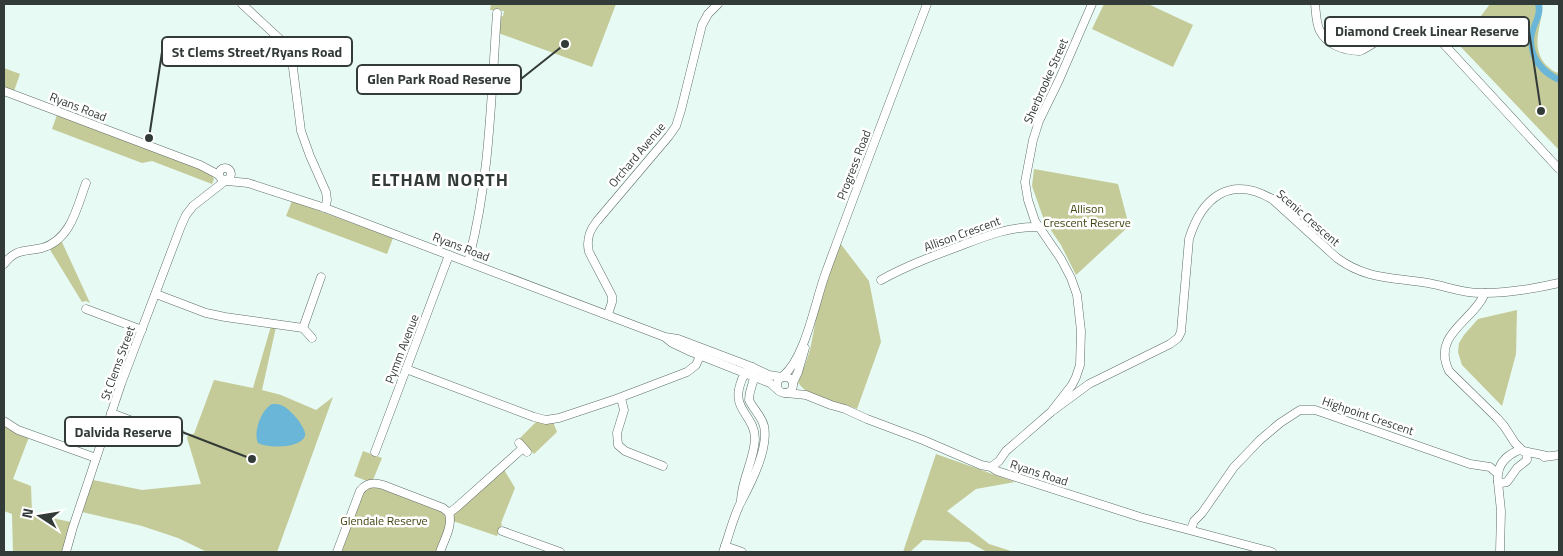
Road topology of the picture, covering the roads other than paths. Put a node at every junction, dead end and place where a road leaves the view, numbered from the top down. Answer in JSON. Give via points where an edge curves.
{"nodes":[{"id":1,"x":242,"y":4,"type":"edge"},
{"id":2,"x":718,"y":4,"type":"edge"},
{"id":3,"x":927,"y":4,"type":"edge"},
{"id":4,"x":1092,"y":4,"type":"edge"},
{"id":5,"x":1315,"y":4,"type":"edge"},
{"id":6,"x":497,"y":13,"type":"dead end"},
{"id":7,"x":4,"y":91,"type":"edge"},
{"id":8,"x":200,"y":165,"type":"junction"},
{"id":9,"x":227,"y":169,"type":"junction"},
{"id":10,"x":1559,"y":169,"type":"edge"},
{"id":11,"x":223,"y":178,"type":"junction"},
{"id":12,"x":86,"y":183,"type":"dead end"},
{"id":13,"x":248,"y":183,"type":"junction"},
{"id":14,"x":325,"y":208,"type":"junction"},
{"id":15,"x":1039,"y":227,"type":"junction"},
{"id":16,"x":449,"y":255,"type":"junction"},
{"id":17,"x":468,"y":262,"type":"junction"},
{"id":18,"x":4,"y":264,"type":"edge"},
{"id":19,"x":321,"y":277,"type":"dead end"},
{"id":20,"x":881,"y":280,"type":"dead end"},
{"id":21,"x":1559,"y":283,"type":"edge"},
{"id":22,"x":156,"y":294,"type":"junction"},
{"id":23,"x":1485,"y":294,"type":"junction"},
{"id":24,"x":86,"y":309,"type":"dead end"},
{"id":25,"x":608,"y":314,"type":"junction"},
{"id":26,"x":303,"y":328,"type":"junction"},
{"id":27,"x":142,"y":330,"type":"junction"},
{"id":28,"x":806,"y":336,"type":"junction"},
{"id":29,"x":312,"y":338,"type":"dead end"},
{"id":30,"x":702,"y":352,"type":"junction"},
{"id":31,"x":752,"y":367,"type":"junction"},
{"id":32,"x":406,"y":369,"type":"junction"},
{"id":33,"x":744,"y":373,"type":"junction"},
{"id":34,"x":755,"y":377,"type":"junction"},
{"id":35,"x":783,"y":377,"type":"junction"},
{"id":36,"x":793,"y":383,"type":"junction"},
{"id":37,"x":782,"y":392,"type":"junction"},
{"id":38,"x":806,"y":394,"type":"junction"},
{"id":39,"x":621,"y":398,"type":"junction"},
{"id":40,"x":1051,"y":412,"type":"junction"},
{"id":41,"x":111,"y":413,"type":"junction"},
{"id":42,"x":4,"y":421,"type":"edge"},
{"id":43,"x":1507,"y":431,"type":"junction"},
{"id":44,"x":180,"y":433,"type":"dead end"},
{"id":45,"x":523,"y":448,"type":"dead end"},
{"id":46,"x":375,"y":452,"type":"dead end"},
{"id":47,"x":1525,"y":454,"type":"junction"},
{"id":48,"x":1559,"y":456,"type":"edge"},
{"id":49,"x":96,"y":458,"type":"junction"},
{"id":50,"x":1504,"y":460,"type":"junction"},
{"id":51,"x":663,"y":466,"type":"dead end"},
{"id":52,"x":991,"y":466,"type":"junction"},
{"id":53,"x":1478,"y":466,"type":"junction"},
{"id":54,"x":1497,"y":473,"type":"junction"},
{"id":55,"x":1498,"y":482,"type":"junction"},
{"id":56,"x":1507,"y":482,"type":"junction"},
{"id":57,"x":741,"y":502,"type":"junction"},
{"id":58,"x":1501,"y":511,"type":"junction"},
{"id":59,"x":449,"y":513,"type":"junction"},
{"id":60,"x":1202,"y":513,"type":"junction"},
{"id":61,"x":1191,"y":529,"type":"junction"},
{"id":62,"x":502,"y":531,"type":"dead end"},
{"id":63,"x":1202,"y":532,"type":"junction"},
{"id":64,"x":724,"y":549,"type":"edge"},
{"id":65,"x":1264,"y":551,"type":"edge"},
{"id":66,"x":66,"y":552,"type":"edge"},
{"id":67,"x":337,"y":552,"type":"edge"},
{"id":68,"x":440,"y":552,"type":"edge"},
{"id":69,"x":560,"y":552,"type":"edge"},
{"id":70,"x":742,"y":552,"type":"edge"},
{"id":71,"x":1272,"y":552,"type":"edge"},
{"id":72,"x":1500,"y":552,"type":"edge"}],
"edges":[{"from":1,"to":14,"type":"street","via":[[290,52],[302,131],[326,192]]},
{"from":2,"to":25,"type":"street","name":"Orchard Avenue","via":[[702,25],[680,116],[673,131],[588,235],[589,252],[612,296]]},
{"from":3,"to":28,"type":"street","name":"Progress Road","via":[[822,283]]},
{"from":4,"to":15,"type":"street","name":"Sherbrooke Street","via":[[1033,140],[1025,182]]},
{"from":5,"to":10,"type":"street","via":[[1319,30],[1326,40],[1345,49],[1360,52],[1383,37],[1404,31],[1431,34],[1440,40]]},
{"from":6,"to":17,"type":"street","via":[[486,167]]},
{"from":7,"to":8,"type":"street","name":"Ryans Road"},
{"from":8,"to":9,"type":"street","name":"Ryans Road"},
{"from":8,"to":11,"type":"street","name":"Ryans Road"},
{"from":9,"to":11,"type":"street","via":[[220,171]]},
{"from":9,"to":11,"type":"street","via":[[231,175]]},
{"from":9,"to":13,"type":"street","name":"Ryans Road"},
{"from":11,"to":13,"type":"street","name":"Ryans Road"},
{"from":11,"to":22,"type":"street","name":"St Clems Street","via":[[186,215]]},
{"from":12,"to":18,"type":"street","via":[[71,223],[60,238],[42,248],[18,252]]},
{"from":13,"to":14,"type":"street","name":"Ryans Road"},
{"from":14,"to":16,"type":"street","name":"Ryans Road"},
{"from":15,"to":20,"type":"street","name":"Allison Crescent","via":[[1000,232],[933,256]]},
{"from":15,"to":40,"type":"street","via":[[1070,278],[1078,304],[1081,331],[1078,372]]},
{"from":16,"to":17,"type":"street","name":"Ryans Road"},
{"from":16,"to":32,"type":"street","name":"Pymm Avenue"},
{"from":17,"to":25,"type":"street","name":"Ryans Road"},
{"from":19,"to":26,"type":"street"},
{"from":21,"to":23,"type":"street","name":"Scenic Crescent"},
{"from":22,"to":26,"type":"street","via":[[225,318]]},
{"from":22,"to":27,"type":"street","name":"St Clems Street"},
{"from":23,"to":40,"type":"street","name":"Scenic Crescent","via":[[1356,270],[1337,258],[1272,199],[1249,190],[1228,190],[1204,206],[1193,227],[1178,338],[1089,384]]},
{"from":23,"to":43,"type":"street","via":[[1452,333],[1446,348],[1446,366]]},
{"from":24,"to":27,"type":"street"},
{"from":25,"to":30,"type":"street","name":"Ryans Road","via":[[678,339]]},
{"from":26,"to":29,"type":"street"},
{"from":27,"to":41,"type":"street","name":"St Clems Street"},
{"from":28,"to":35,"type":"street","name":"Progress Road","via":[[793,366]]},
{"from":28,"to":36,"type":"street","name":"Progress Road","via":[[802,360]]},
{"from":30,"to":31,"type":"street","name":"Ryans Road"},
{"from":30,"to":33,"type":"street","name":"Ryans Road"},
{"from":30,"to":39,"type":"street","via":[[696,365],[687,372]]},
{"from":31,"to":33,"type":"street"},
{"from":31,"to":34,"type":"street"},
{"from":31,"to":35,"type":"street","name":"Ryans Road"},
{"from":32,"to":39,"type":"street","via":[[547,420]]},
{"from":32,"to":46,"type":"street","name":"Pymm Avenue"},
{"from":33,"to":34,"type":"street","name":"Ryans Road"},
{"from":33,"to":57,"type":"street","via":[[737,398],[753,426],[755,438]]},
{"from":34,"to":37,"type":"street","name":"Ryans Road"},
{"from":34,"to":57,"type":"street","via":[[749,400],[760,416],[765,436],[763,450]]},
{"from":35,"to":36,"type":"street","via":[[790,378]]},
{"from":35,"to":37,"type":"street","via":[[777,383]]},
{"from":36,"to":37,"type":"street","via":[[792,389]]},
{"from":36,"to":38,"type":"street","name":"Ryans Road"},
{"from":37,"to":38,"type":"street","name":"Ryans Road"},
{"from":38,"to":52,"type":"street","name":"Ryans Road","via":[[981,465]]},
{"from":39,"to":51,"type":"street","via":[[624,410],[617,432],[618,445]]},
{"from":40,"to":52,"type":"street"},
{"from":41,"to":44,"type":"street","via":[[162,432]]},
{"from":41,"to":49,"type":"street","name":"St Clems Street"},
{"from":42,"to":49,"type":"street","via":[[18,430]]},
{"from":43,"to":47,"type":"street"},
{"from":43,"to":50,"type":"street","via":[[1510,449]]},
{"from":45,"to":59,"type":"street"},
{"from":47,"to":48,"type":"street","name":"Highpoint Crescent"},
{"from":47,"to":50,"type":"street","name":"Highpoint Crescent","via":[[1516,452]]},
{"from":47,"to":56,"type":"street"},
{"from":49,"to":66,"type":"street","name":"St Clems Street"},
{"from":50,"to":53,"type":"street","name":"Highpoint Crescent"},
{"from":50,"to":54,"type":"street"},
{"from":52,"to":61,"type":"street","name":"Ryans Road","via":[[997,471],[1131,514]]},
{"from":53,"to":54,"type":"street","name":"Highpoint Crescent","via":[[1490,467]]},
{"from":53,"to":60,"type":"street","name":"Highpoint Crescent","via":[[1315,410],[1300,410],[1245,453]]},
{"from":54,"to":55,"type":"street"},
{"from":55,"to":56,"type":"street"},
{"from":55,"to":58,"type":"street"},
{"from":56,"to":58,"type":"street"},
{"from":57,"to":64,"type":"street"},
{"from":58,"to":72,"type":"street"},
{"from":59,"to":67,"type":"street","via":[[383,485],[368,484],[360,491]]},
{"from":59,"to":68,"type":"street","via":[[450,526]]},
{"from":60,"to":61,"type":"street","name":"Highpoint Crescent"},
{"from":60,"to":63,"type":"street"},
{"from":61,"to":63,"type":"street","name":"Ryans Road"},
{"from":62,"to":69,"type":"street"},
{"from":63,"to":65,"type":"street","name":"Ryans Road"},
{"from":64,"to":70,"type":"street"},
{"from":65,"to":71,"type":"street","name":"Ryans Road"}]}
